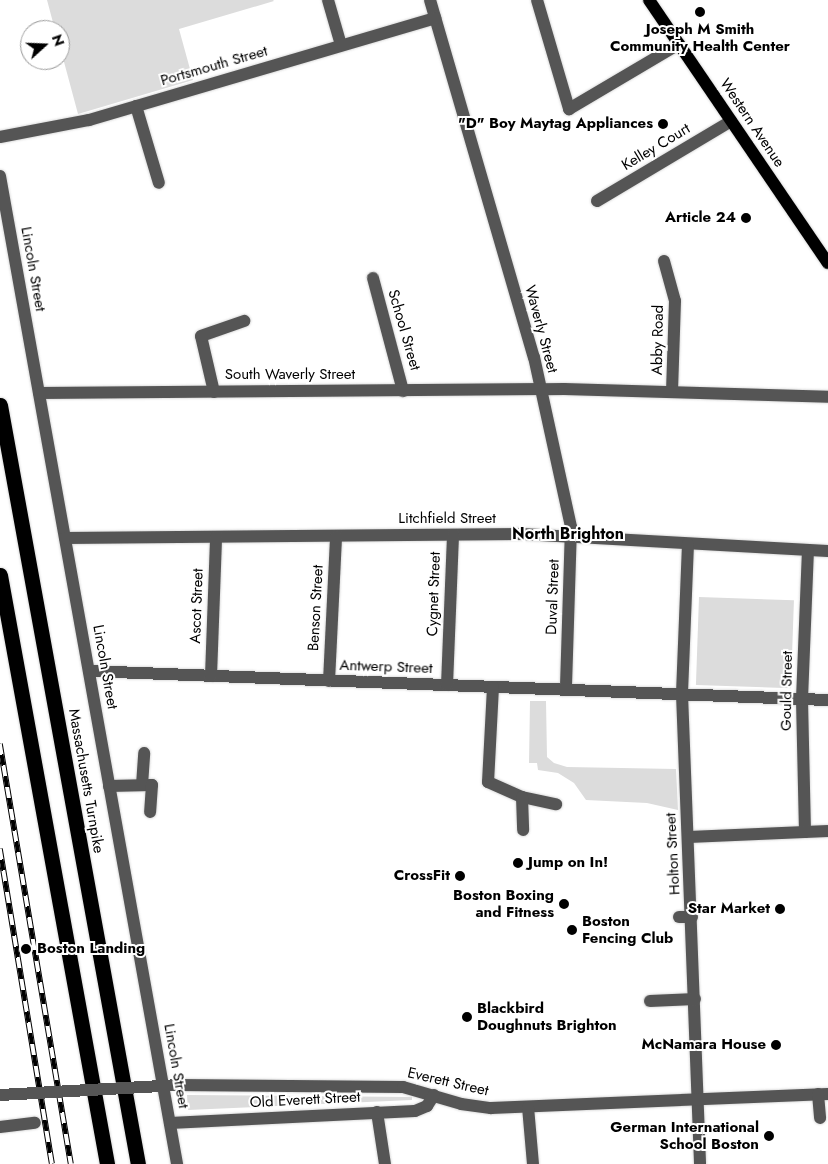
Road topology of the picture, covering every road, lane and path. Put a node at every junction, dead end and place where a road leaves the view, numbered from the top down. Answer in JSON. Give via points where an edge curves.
{"nodes":[{"id":1,"x":328,"y":0,"type":"edge"},
{"id":2,"x":430,"y":0,"type":"edge"},
{"id":3,"x":537,"y":0,"type":"edge"},
{"id":4,"x":649,"y":0,"type":"edge"},
{"id":5,"x":435,"y":18,"type":"junction"},
{"id":6,"x":679,"y":44,"type":"junction"},
{"id":7,"x":341,"y":45,"type":"junction"},
{"id":8,"x":136,"y":106,"type":"junction"},
{"id":9,"x":731,"y":121,"type":"junction"},
{"id":10,"x":0,"y":137,"type":"edge"},
{"id":11,"x":0,"y":176,"type":"edge"},
{"id":12,"x":159,"y":183,"type":"dead end"},
{"id":13,"x":597,"y":201,"type":"dead end"},
{"id":14,"x":664,"y":261,"type":"dead end"},
{"id":15,"x":828,"y":263,"type":"edge"},
{"id":16,"x":372,"y":278,"type":"dead end"},
{"id":17,"x":244,"y":321,"type":"dead end"},
{"id":18,"x":540,"y":390,"type":"junction"},
{"id":19,"x":403,"y":391,"type":"junction"},
{"id":20,"x":214,"y":392,"type":"junction"},
{"id":21,"x":672,"y":392,"type":"junction"},
{"id":22,"x":39,"y":393,"type":"junction"},
{"id":23,"x":828,"y":397,"type":"edge"},
{"id":24,"x":0,"y":405,"type":"edge"},
{"id":25,"x":453,"y":535,"type":"junction"},
{"id":26,"x":336,"y":536,"type":"junction"},
{"id":27,"x":216,"y":537,"type":"junction"},
{"id":28,"x":571,"y":537,"type":"junction"},
{"id":29,"x":65,"y":538,"type":"junction"},
{"id":30,"x":688,"y":544,"type":"junction"},
{"id":31,"x":808,"y":550,"type":"junction"},
{"id":32,"x":828,"y":551,"type":"edge"},
{"id":33,"x":0,"y":575,"type":"edge"},
{"id":34,"x":89,"y":672,"type":"junction"},
{"id":35,"x":211,"y":676,"type":"junction"},
{"id":36,"x":329,"y":681,"type":"junction"},
{"id":37,"x":447,"y":685,"type":"junction"},
{"id":38,"x":493,"y":687,"type":"junction"},
{"id":39,"x":566,"y":690,"type":"junction"},
{"id":40,"x":682,"y":694,"type":"junction"},
{"id":41,"x":802,"y":699,"type":"junction"},
{"id":42,"x":828,"y":700,"type":"edge"},
{"id":43,"x":144,"y":753,"type":"dead end"},
{"id":44,"x":142,"y":785,"type":"junction"},
{"id":45,"x":109,"y":786,"type":"junction"},
{"id":46,"x":522,"y":797,"type":"junction"},
{"id":47,"x":556,"y":804,"type":"dead end"},
{"id":48,"x":150,"y":812,"type":"dead end"},
{"id":49,"x":523,"y":830,"type":"dead end"},
{"id":50,"x":828,"y":831,"type":"edge"},
{"id":51,"x":805,"y":832,"type":"junction"},
{"id":52,"x":689,"y":837,"type":"junction"},
{"id":53,"x":679,"y":917,"type":"dead end"},
{"id":54,"x":692,"y":917,"type":"junction"},
{"id":55,"x":695,"y":999,"type":"junction"},
{"id":56,"x":650,"y":1001,"type":"dead end"},
{"id":57,"x":823,"y":1094,"type":"edge"},
{"id":58,"x":0,"y":1095,"type":"edge"},
{"id":59,"x":434,"y":1095,"type":"junction"},
{"id":60,"x":698,"y":1099,"type":"junction"},
{"id":61,"x":528,"y":1107,"type":"junction"},
{"id":62,"x":377,"y":1112,"type":"junction"},
{"id":63,"x":820,"y":1118,"type":"dead end"},
{"id":64,"x":35,"y":1122,"type":"dead end"},
{"id":65,"x":170,"y":1123,"type":"junction"},
{"id":66,"x":0,"y":1127,"type":"edge"},
{"id":67,"x":107,"y":1164,"type":"edge"},
{"id":68,"x":138,"y":1164,"type":"edge"},
{"id":69,"x":177,"y":1164,"type":"edge"},
{"id":70,"x":385,"y":1164,"type":"edge"},
{"id":71,"x":532,"y":1164,"type":"edge"},
{"id":72,"x":700,"y":1164,"type":"edge"}],
"edges":[{"from":1,"to":7,"type":"street"},
{"from":2,"to":5,"type":"street","name":"Waverly Street"},
{"from":3,"to":6,"type":"street","via":[[569,109]]},
{"from":4,"to":6,"type":"main road","name":"Western Avenue"},
{"from":5,"to":7,"type":"street","name":"Portsmouth Street"},
{"from":5,"to":18,"type":"street","name":"Waverly Street"},
{"from":6,"to":9,"type":"main road","name":"Western Avenue"},
{"from":7,"to":8,"type":"street","name":"Portsmouth Street"},
{"from":8,"to":10,"type":"street","name":"Portsmouth Street","via":[[82,122]]},
{"from":8,"to":12,"type":"street"},
{"from":9,"to":13,"type":"street","name":"Kelley Court"},
{"from":9,"to":15,"type":"main road","name":"Western Avenue"},
{"from":11,"to":22,"type":"street","name":"Lincoln Street"},
{"from":14,"to":21,"type":"street","name":"Abby Road","via":[[675,297]]},
{"from":16,"to":19,"type":"street","name":"School Street"},
{"from":17,"to":20,"type":"street","via":[[201,336]]},
{"from":18,"to":19,"type":"street","name":"South Waverly Street"},
{"from":18,"to":21,"type":"street","name":"Waverly Street"},
{"from":18,"to":28,"type":"street","name":"Duval Street"},
{"from":19,"to":20,"type":"street","name":"South Waverly Street"},
{"from":20,"to":22,"type":"street","name":"South Waverly Street"},
{"from":21,"to":23,"type":"street","name":"Waverly Street"},
{"from":22,"to":29,"type":"street","name":"Lincoln Street"},
{"from":24,"to":68,"type":"highway","name":"Massachusetts Turnpike"},
{"from":25,"to":26,"type":"street","name":"Litchfield Street"},
{"from":25,"to":28,"type":"street","name":"Litchfield Street"},
{"from":25,"to":37,"type":"street","name":"Cygnet Street"},
{"from":26,"to":27,"type":"street","name":"Litchfield Street"},
{"from":26,"to":36,"type":"street","name":"Benson Street"},
{"from":27,"to":29,"type":"street","name":"Litchfield Street"},
{"from":27,"to":35,"type":"street","name":"Ascot Street"},
{"from":28,"to":30,"type":"street","name":"Litchfield Street"},
{"from":28,"to":39,"type":"street","name":"Duval Street"},
{"from":29,"to":34,"type":"street","name":"Lincoln Street"},
{"from":30,"to":31,"type":"street","name":"Litchfield Street"},
{"from":30,"to":40,"type":"street","name":"Holton Street"},
{"from":31,"to":32,"type":"street","name":"Litchfield Street"},
{"from":31,"to":41,"type":"street","name":"Gould Street"},
{"from":33,"to":67,"type":"highway"},
{"from":34,"to":35,"type":"street","name":"Antwerp Street"},
{"from":34,"to":45,"type":"street","name":"Lincoln Street"},
{"from":35,"to":36,"type":"street","name":"Antwerp Street"},
{"from":36,"to":37,"type":"street","name":"Antwerp Street"},
{"from":37,"to":38,"type":"street","name":"Antwerp Street"},
{"from":38,"to":39,"type":"street","name":"Antwerp Street"},
{"from":38,"to":46,"type":"street","via":[[488,782]]},
{"from":39,"to":40,"type":"street","name":"Antwerp Street"},
{"from":40,"to":41,"type":"street","name":"Antwerp Street"},
{"from":40,"to":52,"type":"street","name":"Holton Street"},
{"from":41,"to":42,"type":"street","name":"Antwerp Street"},
{"from":41,"to":51,"type":"street","name":"Gould Street"},
{"from":43,"to":44,"type":"street"},
{"from":44,"to":45,"type":"street"},
{"from":44,"to":48,"type":"street","via":[[152,785]]},
{"from":45,"to":65,"type":"street","name":"Lincoln Street"},
{"from":46,"to":47,"type":"street"},
{"from":46,"to":49,"type":"street"},
{"from":50,"to":51,"type":"street"},
{"from":51,"to":52,"type":"street"},
{"from":52,"to":54,"type":"street","name":"Holton Street"},
{"from":53,"to":54,"type":"street"},
{"from":54,"to":55,"type":"street","name":"Holton Street"},
{"from":55,"to":56,"type":"street"},
{"from":55,"to":60,"type":"street","name":"Holton Street"},
{"from":57,"to":60,"type":"street","name":"Everett Street"},
{"from":57,"to":63,"type":"street"},
{"from":58,"to":59,"type":"street","name":"Everett Street","bridge":true,"via":[[177,1085],[403,1087]]},
{"from":59,"to":61,"type":"street","name":"Everett Street","via":[[475,1107]]},
{"from":59,"to":62,"type":"street","name":"Old Everett Street","via":[[422,1109]]},
{"from":60,"to":61,"type":"street","name":"Everett Street"},
{"from":60,"to":72,"type":"street","name":"Holton Street"},
{"from":61,"to":71,"type":"street"},
{"from":62,"to":65,"type":"street","name":"Old Everett Street"},
{"from":62,"to":70,"type":"street"},
{"from":64,"to":66,"type":"street"},
{"from":65,"to":69,"type":"street","name":"Lincoln Street"}]}
